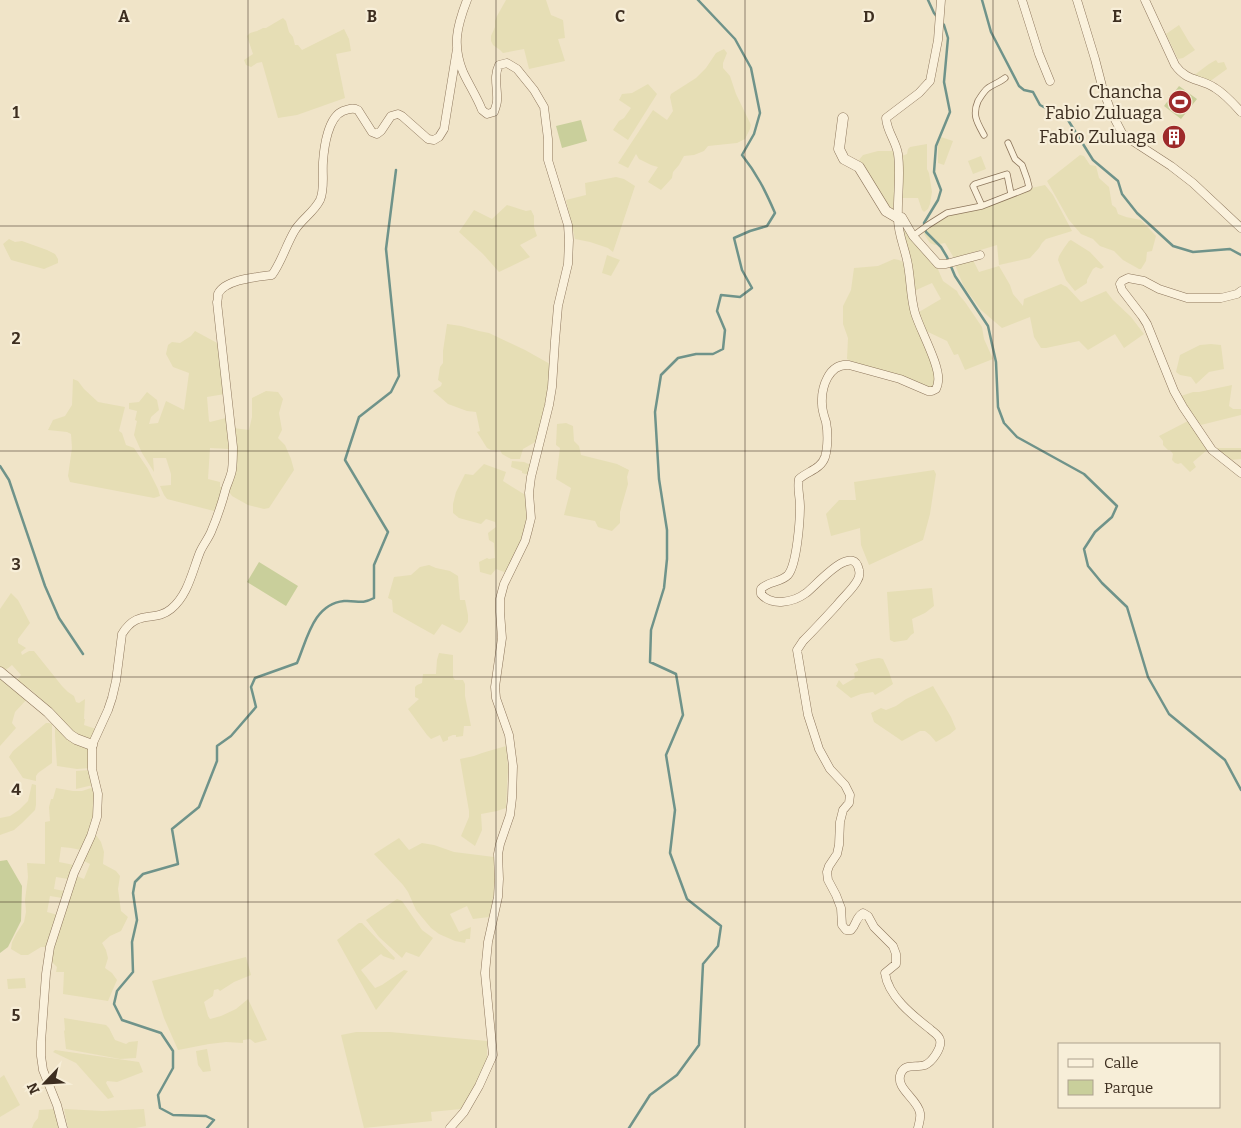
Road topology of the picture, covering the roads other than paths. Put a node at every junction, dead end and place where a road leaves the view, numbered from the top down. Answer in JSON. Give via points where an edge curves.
{"nodes":[{"id":1,"x":467,"y":0,"type":"edge"},
{"id":2,"x":1022,"y":0,"type":"edge"},
{"id":3,"x":1077,"y":0,"type":"edge"},
{"id":4,"x":1145,"y":0,"type":"edge"},
{"id":5,"x":940,"y":4,"type":"edge"},
{"id":6,"x":457,"y":49,"type":"junction"},
{"id":7,"x":1005,"y":78,"type":"dead end"},
{"id":8,"x":1050,"y":81,"type":"dead end"},
{"id":9,"x":1241,"y":112,"type":"edge"},
{"id":10,"x":842,"y":118,"type":"dead end"},
{"id":11,"x":984,"y":134,"type":"dead end"},
{"id":12,"x":1008,"y":143,"type":"dead end"},
{"id":13,"x":1012,"y":194,"type":"junction"},
{"id":14,"x":982,"y":206,"type":"junction"},
{"id":15,"x":898,"y":218,"type":"junction"},
{"id":16,"x":1241,"y":228,"type":"edge"},
{"id":17,"x":916,"y":235,"type":"junction"},
{"id":18,"x":980,"y":255,"type":"dead end"},
{"id":19,"x":1241,"y":291,"type":"edge"},
{"id":20,"x":1241,"y":473,"type":"edge"},
{"id":21,"x":0,"y":672,"type":"edge"},
{"id":22,"x":92,"y":745,"type":"junction"},
{"id":23,"x":63,"y":1128,"type":"edge"},
{"id":24,"x":450,"y":1128,"type":"edge"},
{"id":25,"x":918,"y":1128,"type":"edge"}],
"edges":[{"from":1,"to":6,"type":"street","via":[[457,31]]},
{"from":2,"to":8,"type":"street"},
{"from":3,"to":16,"type":"street","via":[[1102,86],[1122,133],[1193,183]]},
{"from":4,"to":9,"type":"street","via":[[1180,72],[1214,86]]},
{"from":5,"to":15,"type":"street","via":[[938,40],[930,81],[886,118],[886,126],[897,151]]},
{"from":6,"to":22,"type":"street","via":[[444,129],[439,137],[428,139],[398,114],[391,116],[377,134],[372,132],[355,108],[339,113],[331,122],[327,139],[320,200],[295,230],[277,268],[272,275],[239,280],[218,294],[233,447],[232,471],[218,514],[181,600],[163,614],[141,617],[132,622],[122,634],[112,698]]},
{"from":6,"to":24,"type":"street","via":[[463,72],[487,114],[494,112],[497,101],[495,78],[499,65],[507,63],[517,69],[534,90],[544,108],[548,160],[568,224],[569,240],[568,264],[558,309],[552,387],[531,478],[528,530],[500,598],[502,638],[495,686],[509,735],[513,766],[510,815],[498,854],[498,897],[485,973],[493,1055],[464,1112]]},
{"from":7,"to":11,"type":"street","via":[[986,89],[976,106],[976,119]]},
{"from":10,"to":15,"type":"street","via":[[839,149],[844,158],[859,167],[886,211]]},
{"from":12,"to":13,"type":"street","via":[[1022,166],[1029,187]]},
{"from":13,"to":14,"type":"street"},
{"from":13,"to":14,"type":"street","via":[[1008,174],[975,184]]},
{"from":14,"to":17,"type":"street","via":[[947,213]]},
{"from":15,"to":17,"type":"street","via":[[902,217]]},
{"from":15,"to":25,"type":"street","via":[[915,313],[936,368],[936,389],[928,390],[849,365],[833,368],[824,386],[822,401],[827,432],[825,456],[816,469],[799,479],[797,545],[792,568],[783,580],[765,584],[761,594],[765,599],[785,602],[808,592],[843,562],[854,562],[858,567],[857,581],[797,650],[808,715],[819,749],[850,795],[840,822],[837,854],[827,872],[841,908],[842,925],[851,930],[863,913],[868,916],[896,954],[896,964],[885,973],[896,998],[941,1040],[931,1060],[924,1065],[908,1066],[900,1076],[900,1083],[920,1112]]},
{"from":17,"to":18,"type":"street","via":[[938,264]]},
{"from":19,"to":20,"type":"street","via":[[1221,298],[1187,298],[1144,281],[1128,278],[1120,284],[1147,324],[1183,407],[1212,450]]},
{"from":21,"to":22,"type":"street","via":[[70,735]]},
{"from":22,"to":23,"type":"street","via":[[92,769],[98,794],[97,817],[76,866],[50,947],[46,974],[41,1056]]}]}
